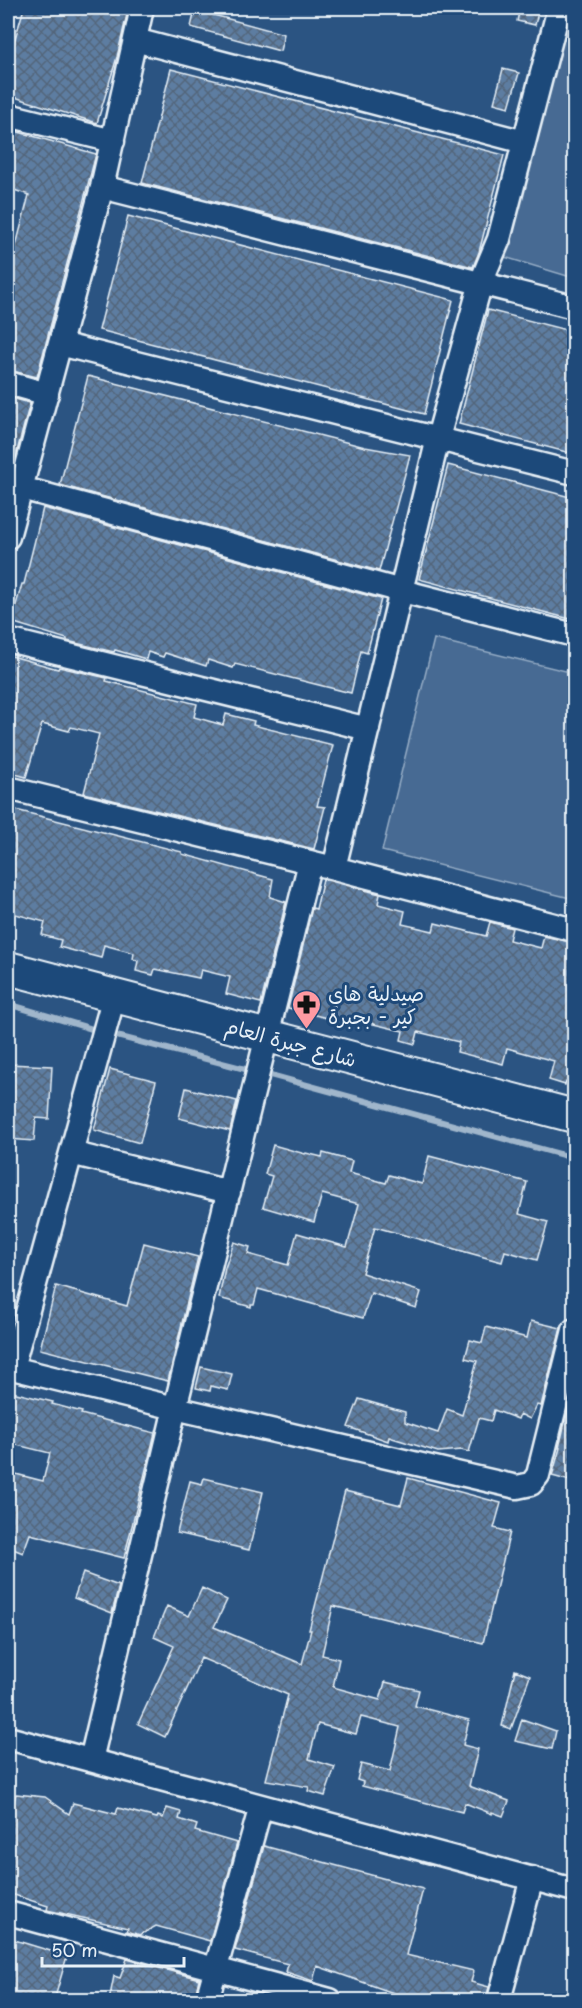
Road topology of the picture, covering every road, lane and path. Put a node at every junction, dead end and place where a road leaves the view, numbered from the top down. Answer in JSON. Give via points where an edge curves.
{"nodes":[{"id":1,"x":142,"y":8,"type":"edge"},
{"id":2,"x":562,"y":20,"type":"edge"},
{"id":3,"x":135,"y":40,"type":"junction"},
{"id":4,"x":8,"y":115,"type":"edge"},
{"id":5,"x":113,"y":141,"type":"junction"},
{"id":6,"x":524,"y":142,"type":"junction"},
{"id":7,"x":102,"y":187,"type":"junction"},
{"id":8,"x":481,"y":282,"type":"junction"},
{"id":9,"x":574,"y":307,"type":"edge"},
{"id":10,"x":60,"y":344,"type":"junction"},
{"id":11,"x":8,"y":383,"type":"edge"},
{"id":12,"x":47,"y":394,"type":"junction"},
{"id":13,"x":438,"y":438,"type":"junction"},
{"id":14,"x":574,"y":473,"type":"edge"},
{"id":15,"x":21,"y":488,"type":"junction"},
{"id":16,"x":9,"y":527,"type":"edge"},
{"id":17,"x":402,"y":591,"type":"junction"},
{"id":18,"x":574,"y":635,"type":"edge"},
{"id":19,"x":8,"y":640,"type":"edge"},
{"id":20,"x":368,"y":729,"type":"junction"},
{"id":21,"x":8,"y":788,"type":"edge"},
{"id":22,"x":310,"y":862,"type":"junction"},
{"id":23,"x":334,"y":868,"type":"junction"},
{"id":24,"x":574,"y":930,"type":"edge"},
{"id":25,"x":8,"y":968,"type":"edge"},
{"id":26,"x":114,"y":996,"type":"junction"},
{"id":27,"x":268,"y":1036,"type":"junction"},
{"id":28,"x":574,"y":1116,"type":"edge"},
{"id":29,"x":71,"y":1154,"type":"junction"},
{"id":30,"x":229,"y":1192,"type":"junction"},
{"id":31,"x":574,"y":1330,"type":"edge"},
{"id":32,"x":10,"y":1368,"type":"edge"},
{"id":33,"x":175,"y":1408,"type":"junction"},
{"id":34,"x":8,"y":1738,"type":"edge"},
{"id":35,"x":91,"y":1760,"type":"junction"},
{"id":36,"x":261,"y":1806,"type":"junction"},
{"id":37,"x":532,"y":1878,"type":"junction"},
{"id":38,"x":574,"y":1890,"type":"edge"},
{"id":39,"x":8,"y":1913,"type":"edge"},
{"id":40,"x":215,"y":1969,"type":"junction"},
{"id":41,"x":207,"y":2001,"type":"edge"},
{"id":42,"x":330,"y":2001,"type":"edge"},
{"id":43,"x":499,"y":2001,"type":"edge"}],
"edges":[{"from":1,"to":3,"type":"street"},
{"from":2,"to":6,"type":"street"},
{"from":3,"to":5,"type":"street"},
{"from":3,"to":6,"type":"street"},
{"from":4,"to":5,"type":"street"},
{"from":5,"to":7,"type":"street"},
{"from":6,"to":8,"type":"street","via":[[499,239]]},
{"from":7,"to":8,"type":"street"},
{"from":7,"to":10,"type":"street"},
{"from":8,"to":9,"type":"street"},
{"from":8,"to":13,"type":"street"},
{"from":10,"to":12,"type":"street"},
{"from":10,"to":13,"type":"street"},
{"from":11,"to":12,"type":"street"},
{"from":12,"to":15,"type":"street"},
{"from":13,"to":14,"type":"street"},
{"from":13,"to":17,"type":"street"},
{"from":15,"to":16,"type":"street"},
{"from":15,"to":17,"type":"street"},
{"from":17,"to":18,"type":"street"},
{"from":17,"to":20,"type":"street"},
{"from":19,"to":20,"type":"street"},
{"from":20,"to":23,"type":"street"},
{"from":21,"to":22,"type":"street"},
{"from":22,"to":23,"type":"street"},
{"from":22,"to":27,"type":"street"},
{"from":23,"to":24,"type":"street"},
{"from":25,"to":26,"type":"main road","name":"شارع جبرة العام"},
{"from":26,"to":27,"type":"main road","name":"شارع جبرة العام"},
{"from":26,"to":29,"type":"street"},
{"from":27,"to":28,"type":"main road","name":"شارع جبرة العام"},
{"from":27,"to":30,"type":"street"},
{"from":29,"to":30,"type":"street"},
{"from":29,"to":32,"type":"street"},
{"from":30,"to":33,"type":"street"},
{"from":31,"to":33,"type":"street","via":[[538,1475],[531,1484],[517,1487]]},
{"from":32,"to":33,"type":"street"},
{"from":33,"to":35,"type":"street"},
{"from":34,"to":35,"type":"street"},
{"from":35,"to":36,"type":"street"},
{"from":36,"to":37,"type":"street"},
{"from":36,"to":40,"type":"street"},
{"from":37,"to":38,"type":"street"},
{"from":37,"to":43,"type":"street"},
{"from":39,"to":40,"type":"street"},
{"from":40,"to":41,"type":"street"},
{"from":40,"to":42,"type":"street"}]}
